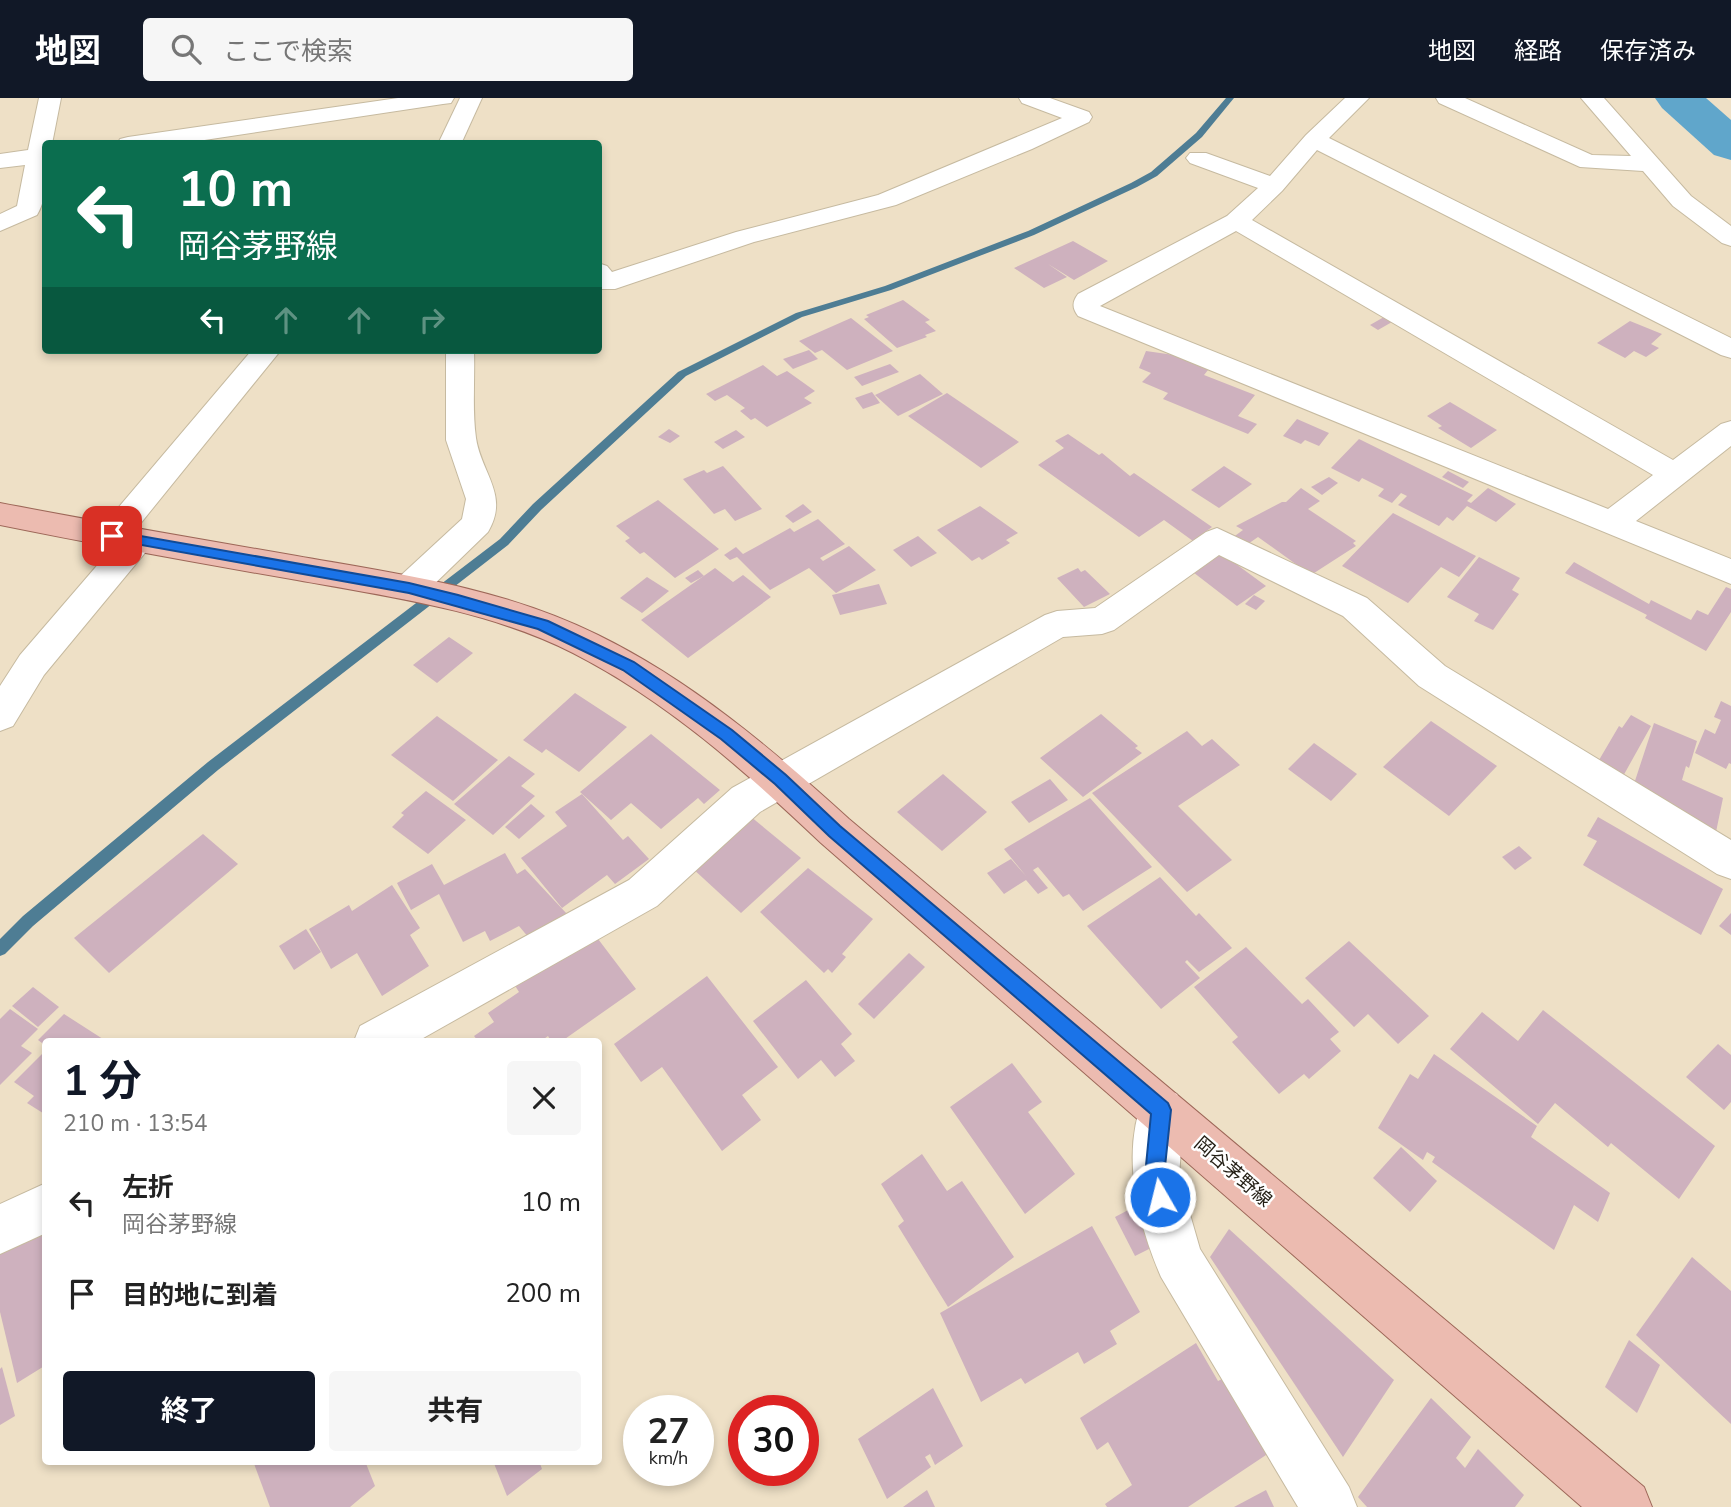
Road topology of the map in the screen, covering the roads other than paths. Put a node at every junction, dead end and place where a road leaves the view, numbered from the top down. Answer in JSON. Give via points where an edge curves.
{"nodes":[{"id":1,"x":50,"y":98,"type":"edge"},
{"id":2,"x":443,"y":98,"type":"edge"},
{"id":3,"x":471,"y":98,"type":"edge"},
{"id":4,"x":1030,"y":98,"type":"edge"},
{"id":5,"x":1358,"y":98,"type":"edge"},
{"id":6,"x":1447,"y":98,"type":"edge"},
{"id":7,"x":1592,"y":98,"type":"edge"},
{"id":8,"x":44,"y":140,"type":"edge"},
{"id":9,"x":155,"y":140,"type":"edge"},
{"id":10,"x":451,"y":140,"type":"edge"},
{"id":11,"x":1314,"y":140,"type":"junction"},
{"id":12,"x":42,"y":156,"type":"edge"},
{"id":13,"x":1198,"y":158,"type":"dead end"},
{"id":14,"x":0,"y":161,"type":"edge"},
{"id":15,"x":1650,"y":164,"type":"junction"},
{"id":16,"x":1274,"y":186,"type":"junction"},
{"id":17,"x":37,"y":217,"type":"edge"},
{"id":18,"x":1236,"y":222,"type":"junction"},
{"id":19,"x":0,"y":224,"type":"edge"},
{"id":20,"x":1731,"y":238,"type":"edge"},
{"id":21,"x":602,"y":277,"type":"edge"},
{"id":22,"x":1731,"y":349,"type":"edge"},
{"id":23,"x":264,"y":354,"type":"edge"},
{"id":24,"x":460,"y":354,"type":"edge"},
{"id":25,"x":1731,"y":431,"type":"edge"},
{"id":26,"x":1675,"y":474,"type":"junction"},
{"id":27,"x":0,"y":514,"type":"edge"},
{"id":28,"x":1609,"y":524,"type":"junction"},
{"id":29,"x":125,"y":538,"type":"junction"},
{"id":30,"x":1731,"y":572,"type":"edge"},
{"id":31,"x":415,"y":589,"type":"junction"},
{"id":32,"x":0,"y":716,"type":"edge"},
{"id":33,"x":781,"y":780,"type":"junction"},
{"id":34,"x":1731,"y":861,"type":"edge"},
{"id":35,"x":381,"y":1038,"type":"edge"},
{"id":36,"x":1161,"y":1110,"type":"junction"},
{"id":37,"x":42,"y":1209,"type":"edge"},
{"id":38,"x":0,"y":1230,"type":"edge"},
{"id":39,"x":1329,"y":1507,"type":"edge"},
{"id":40,"x":1624,"y":1507,"type":"edge"}],
"edges":[{"from":1,"to":8,"type":"street"},
{"from":2,"to":9,"type":"street"},
{"from":3,"to":10,"type":"street"},
{"from":4,"to":21,"type":"street","via":[[1082,117],[887,200],[745,237],[606,283]]},
{"from":5,"to":11,"type":"street"},
{"from":6,"to":15,"type":"street","via":[[1588,162]]},
{"from":7,"to":15,"type":"street"},
{"from":11,"to":16,"type":"street"},
{"from":11,"to":22,"type":"street"},
{"from":12,"to":14,"type":"street"},
{"from":12,"to":17,"type":"street"},
{"from":13,"to":16,"type":"street"},
{"from":15,"to":20,"type":"street","via":[[1682,201]]},
{"from":16,"to":18,"type":"street"},
{"from":17,"to":19,"type":"street"},
{"from":18,"to":26,"type":"street"},
{"from":18,"to":28,"type":"street","via":[[1087,300],[1087,310]]},
{"from":23,"to":29,"type":"street"},
{"from":24,"to":31,"type":"street","via":[[461,440],[482,499],[477,524]]},
{"from":25,"to":26,"type":"street"},
{"from":26,"to":28,"type":"street"},
{"from":27,"to":29,"type":"main road","name":"岡谷茅野線"},
{"from":28,"to":30,"type":"street"},
{"from":29,"to":31,"type":"main road","name":"岡谷茅野線"},
{"from":29,"to":32,"type":"street"},
{"from":31,"to":33,"type":"main road","name":"岡谷茅野線","via":[[543,625],[629,666]]},
{"from":33,"to":34,"type":"street","via":[[1057,624],[1102,621],[1217,540],[1355,607],[1432,676]]},
{"from":33,"to":35,"type":"street","via":[[746,800],[643,893]]},
{"from":33,"to":36,"type":"main road","name":"岡谷茅野線"},
{"from":36,"to":39,"type":"street","via":[[1155,1176],[1178,1260]]},
{"from":36,"to":40,"type":"main road","name":"岡谷茅野線"},
{"from":37,"to":38,"type":"street"}]}
